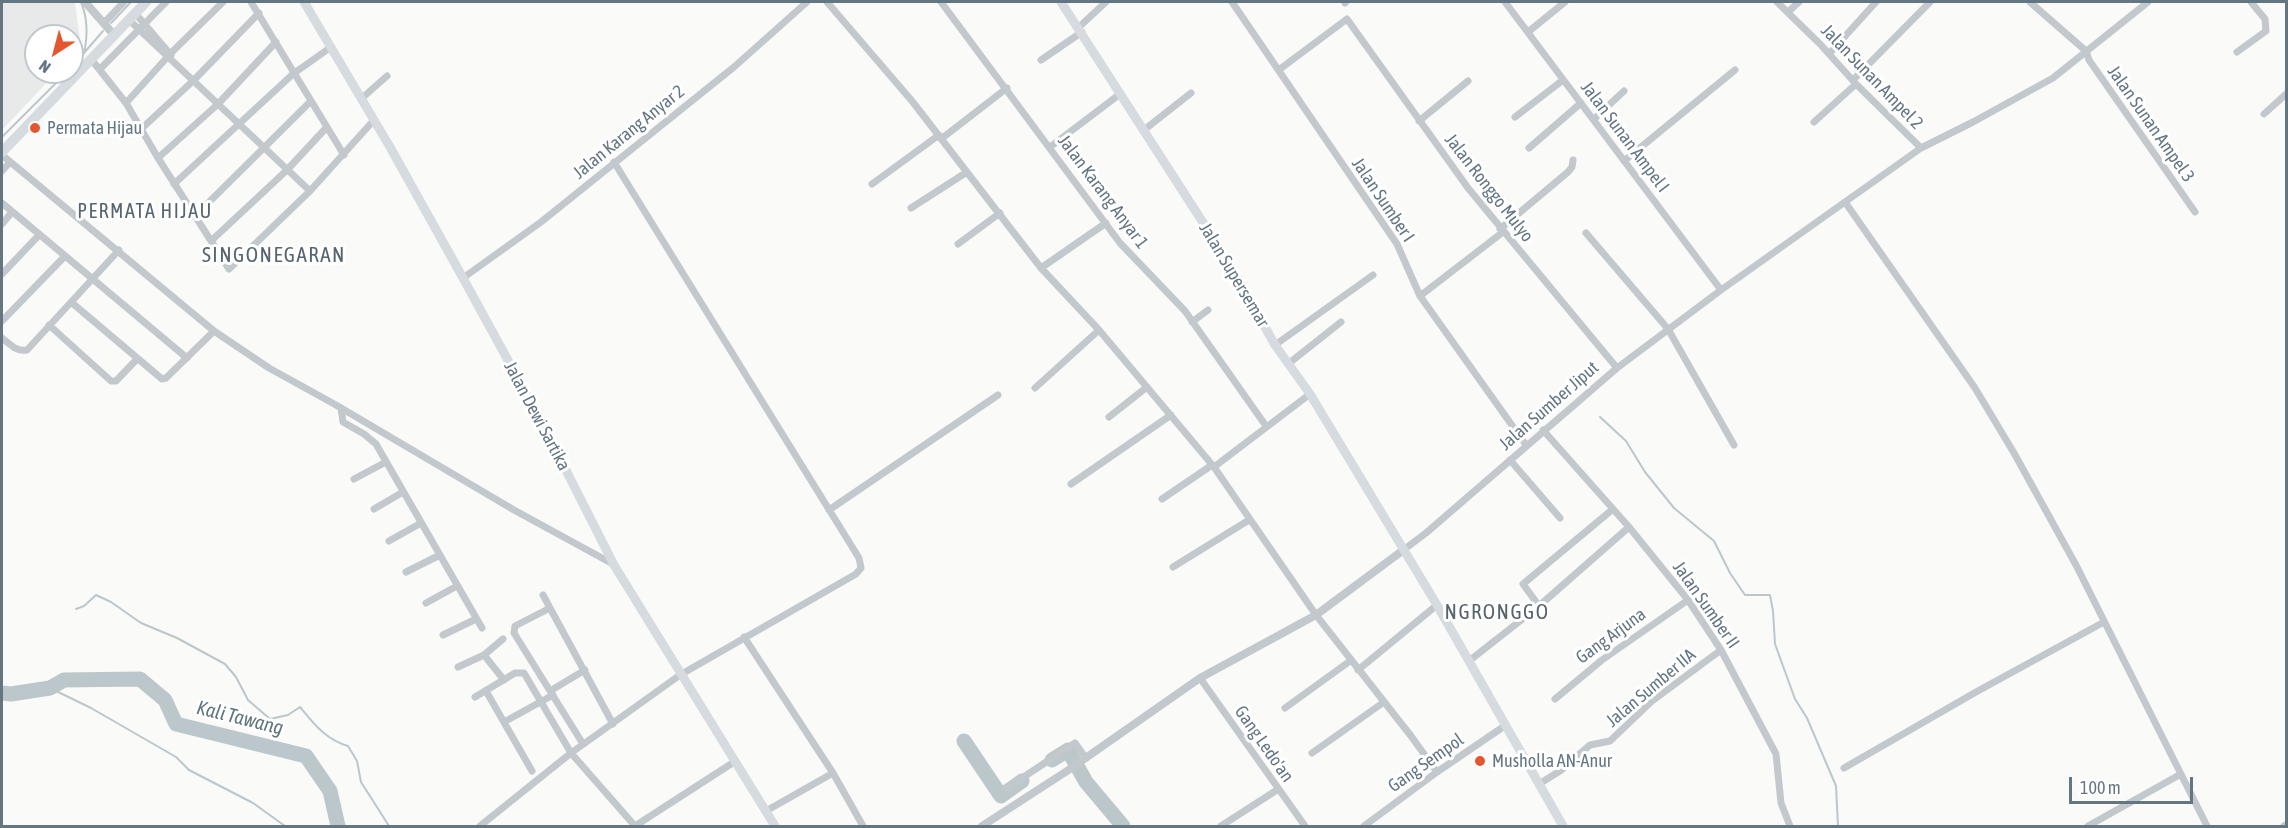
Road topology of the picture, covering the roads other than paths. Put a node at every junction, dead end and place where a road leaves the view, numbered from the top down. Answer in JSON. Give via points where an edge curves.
{"nodes":[{"id":1,"x":85,"y":2,"type":"edge"},
{"id":2,"x":124,"y":2,"type":"edge"},
{"id":3,"x":146,"y":2,"type":"edge"},
{"id":4,"x":166,"y":2,"type":"edge"},
{"id":5,"x":223,"y":2,"type":"edge"},
{"id":6,"x":251,"y":2,"type":"edge"},
{"id":7,"x":304,"y":2,"type":"edge"},
{"id":8,"x":807,"y":2,"type":"edge"},
{"id":9,"x":827,"y":2,"type":"edge"},
{"id":10,"x":941,"y":2,"type":"edge"},
{"id":11,"x":1061,"y":2,"type":"edge"},
{"id":12,"x":1106,"y":2,"type":"edge"},
{"id":13,"x":1232,"y":2,"type":"edge"},
{"id":14,"x":1505,"y":2,"type":"edge"},
{"id":15,"x":1564,"y":2,"type":"edge"},
{"id":16,"x":1777,"y":2,"type":"edge"},
{"id":17,"x":1799,"y":2,"type":"edge"},
{"id":18,"x":1876,"y":2,"type":"edge"},
{"id":19,"x":1930,"y":2,"type":"edge"},
{"id":20,"x":2031,"y":2,"type":"edge"},
{"id":21,"x":2148,"y":2,"type":"edge"},
{"id":22,"x":2251,"y":2,"type":"edge"},
{"id":23,"x":1788,"y":12,"type":"junction"},
{"id":24,"x":259,"y":13,"type":"junction"},
{"id":25,"x":131,"y":16,"type":"junction"},
{"id":26,"x":104,"y":23,"type":"junction"},
{"id":27,"x":146,"y":23,"type":"junction"},
{"id":28,"x":139,"y":29,"type":"junction"},
{"id":29,"x":1080,"y":29,"type":"junction"},
{"id":30,"x":1528,"y":32,"type":"junction"},
{"id":31,"x":114,"y":35,"type":"junction"},
{"id":32,"x":276,"y":42,"type":"junction"},
{"id":33,"x":331,"y":47,"type":"junction"},
{"id":34,"x":2086,"y":51,"type":"junction"},
{"id":35,"x":2237,"y":52,"type":"dead end"},
{"id":36,"x":1829,"y":54,"type":"junction"},
{"id":37,"x":170,"y":56,"type":"junction"},
{"id":38,"x":91,"y":59,"type":"junction"},
{"id":39,"x":1041,"y":60,"type":"dead end"},
{"id":40,"x":100,"y":69,"type":"junction"},
{"id":41,"x":1280,"y":69,"type":"junction"},
{"id":42,"x":1735,"y":70,"type":"dead end"},
{"id":43,"x":293,"y":74,"type":"junction"},
{"id":44,"x":387,"y":76,"type":"dead end"},
{"id":45,"x":194,"y":80,"type":"junction"},
{"id":46,"x":1563,"y":80,"type":"junction"},
{"id":47,"x":1468,"y":81,"type":"dead end"},
{"id":48,"x":1854,"y":82,"type":"junction"},
{"id":49,"x":1007,"y":88,"type":"junction"},
{"id":50,"x":1624,"y":91,"type":"dead end"},
{"id":51,"x":1191,"y":93,"type":"dead end"},
{"id":52,"x":1120,"y":94,"type":"junction"},
{"id":53,"x":2286,"y":94,"type":"edge"},
{"id":54,"x":361,"y":99,"type":"junction"},
{"id":55,"x":310,"y":102,"type":"junction"},
{"id":56,"x":126,"y":103,"type":"junction"},
{"id":57,"x":1581,"y":103,"type":"junction"},
{"id":58,"x":218,"y":104,"type":"junction"},
{"id":59,"x":2264,"y":114,"type":"dead end"},
{"id":60,"x":1515,"y":117,"type":"dead end"},
{"id":61,"x":1594,"y":119,"type":"junction"},
{"id":62,"x":374,"y":120,"type":"junction"},
{"id":63,"x":1419,"y":121,"type":"junction"},
{"id":64,"x":1814,"y":122,"type":"dead end"},
{"id":65,"x":239,"y":125,"type":"junction"},
{"id":66,"x":326,"y":128,"type":"junction"},
{"id":67,"x":140,"y":130,"type":"junction"},
{"id":68,"x":1144,"y":130,"type":"junction"},
{"id":69,"x":940,"y":137,"type":"junction"},
{"id":70,"x":1050,"y":147,"type":"junction"},
{"id":71,"x":264,"y":148,"type":"junction"},
{"id":72,"x":1529,"y":148,"type":"dead end"},
{"id":73,"x":1921,"y":148,"type":"junction"},
{"id":74,"x":2,"y":153,"type":"edge"},
{"id":75,"x":344,"y":155,"type":"junction"},
{"id":76,"x":158,"y":158,"type":"junction"},
{"id":77,"x":1573,"y":160,"type":"dead end"},
{"id":78,"x":1624,"y":161,"type":"junction"},
{"id":79,"x":10,"y":162,"type":"junction"},
{"id":80,"x":614,"y":162,"type":"junction"},
{"id":81,"x":287,"y":170,"type":"junction"},
{"id":82,"x":2,"y":171,"type":"edge"},
{"id":83,"x":967,"y":172,"type":"junction"},
{"id":84,"x":174,"y":184,"type":"junction"},
{"id":85,"x":872,"y":184,"type":"dead end"},
{"id":86,"x":310,"y":191,"type":"junction"},
{"id":87,"x":1845,"y":202,"type":"junction"},
{"id":88,"x":2,"y":203,"type":"edge"},
{"id":89,"x":911,"y":208,"type":"dead end"},
{"id":90,"x":12,"y":212,"type":"junction"},
{"id":91,"x":2195,"y":212,"type":"dead end"},
{"id":92,"x":1000,"y":213,"type":"junction"},
{"id":93,"x":195,"y":216,"type":"junction"},
{"id":94,"x":1106,"y":223,"type":"junction"},
{"id":95,"x":2,"y":224,"type":"edge"},
{"id":96,"x":1501,"y":230,"type":"junction"},
{"id":97,"x":1586,"y":232,"type":"dead end"},
{"id":98,"x":39,"y":235,"type":"junction"},
{"id":99,"x":211,"y":241,"type":"junction"},
{"id":100,"x":957,"y":243,"type":"dead end"},
{"id":101,"x":118,"y":250,"type":"junction"},
{"id":102,"x":65,"y":256,"type":"junction"},
{"id":103,"x":1041,"y":268,"type":"junction"},
{"id":104,"x":2,"y":274,"type":"edge"},
{"id":105,"x":1373,"y":275,"type":"dead end"},
{"id":106,"x":93,"y":278,"type":"junction"},
{"id":107,"x":463,"y":278,"type":"junction"},
{"id":108,"x":1721,"y":290,"type":"junction"},
{"id":109,"x":1420,"y":296,"type":"junction"},
{"id":110,"x":71,"y":302,"type":"junction"},
{"id":111,"x":1208,"y":310,"type":"dead end"},
{"id":112,"x":2,"y":321,"type":"edge"},
{"id":113,"x":1192,"y":322,"type":"junction"},
{"id":114,"x":1341,"y":322,"type":"dead end"},
{"id":115,"x":49,"y":325,"type":"junction"},
{"id":116,"x":1668,"y":329,"type":"junction"},
{"id":117,"x":1099,"y":330,"type":"junction"},
{"id":118,"x":214,"y":331,"type":"junction"},
{"id":119,"x":2,"y":338,"type":"edge"},
{"id":120,"x":1275,"y":345,"type":"junction"},
{"id":121,"x":186,"y":358,"type":"junction"},
{"id":122,"x":137,"y":359,"type":"junction"},
{"id":123,"x":1288,"y":364,"type":"junction"},
{"id":124,"x":1617,"y":368,"type":"junction"},
{"id":125,"x":1147,"y":387,"type":"junction"},
{"id":126,"x":1035,"y":388,"type":"dead end"},
{"id":127,"x":1310,"y":394,"type":"junction"},
{"id":128,"x":998,"y":395,"type":"dead end"},
{"id":129,"x":341,"y":408,"type":"junction"},
{"id":130,"x":1171,"y":415,"type":"junction"},
{"id":131,"x":1109,"y":417,"type":"dead end"},
{"id":132,"x":1266,"y":426,"type":"junction"},
{"id":133,"x":1543,"y":430,"type":"junction"},
{"id":134,"x":1526,"y":445,"type":"junction"},
{"id":135,"x":1734,"y":446,"type":"dead end"},
{"id":136,"x":1510,"y":460,"type":"junction"},
{"id":137,"x":386,"y":462,"type":"junction"},
{"id":138,"x":1213,"y":466,"type":"junction"},
{"id":139,"x":354,"y":478,"type":"dead end"},
{"id":140,"x":1071,"y":484,"type":"dead end"},
{"id":141,"x":403,"y":492,"type":"junction"},
{"id":142,"x":1162,"y":499,"type":"dead end"},
{"id":143,"x":374,"y":509,"type":"dead end"},
{"id":144,"x":1613,"y":509,"type":"junction"},
{"id":145,"x":829,"y":510,"type":"junction"},
{"id":146,"x":1560,"y":518,"type":"dead end"},
{"id":147,"x":1249,"y":520,"type":"junction"},
{"id":148,"x":421,"y":523,"type":"junction"},
{"id":149,"x":1629,"y":528,"type":"junction"},
{"id":150,"x":389,"y":541,"type":"dead end"},
{"id":151,"x":1402,"y":551,"type":"junction"},
{"id":152,"x":440,"y":555,"type":"junction"},
{"id":153,"x":614,"y":565,"type":"junction"},
{"id":154,"x":1173,"y":567,"type":"dead end"},
{"id":155,"x":406,"y":572,"type":"dead end"},
{"id":156,"x":457,"y":586,"type":"junction"},
{"id":157,"x":543,"y":595,"type":"dead end"},
{"id":158,"x":1688,"y":600,"type":"junction"},
{"id":159,"x":426,"y":603,"type":"dead end"},
{"id":160,"x":1437,"y":604,"type":"junction"},
{"id":161,"x":1539,"y":606,"type":"junction"},
{"id":162,"x":550,"y":608,"type":"junction"},
{"id":163,"x":1316,"y":615,"type":"junction"},
{"id":164,"x":476,"y":619,"type":"junction"},
{"id":165,"x":2104,"y":622,"type":"junction"},
{"id":166,"x":482,"y":628,"type":"dead end"},
{"id":167,"x":443,"y":635,"type":"dead end"},
{"id":168,"x":744,"y":637,"type":"junction"},
{"id":169,"x":503,"y":639,"type":"dead end"},
{"id":170,"x":1720,"y":650,"type":"junction"},
{"id":171,"x":484,"y":654,"type":"junction"},
{"id":172,"x":1350,"y":661,"type":"junction"},
{"id":173,"x":1469,"y":661,"type":"junction"},
{"id":174,"x":458,"y":667,"type":"dead end"},
{"id":175,"x":585,"y":670,"type":"junction"},
{"id":176,"x":1358,"y":670,"type":"junction"},
{"id":177,"x":680,"y":675,"type":"junction"},
{"id":178,"x":1200,"y":678,"type":"junction"},
{"id":179,"x":504,"y":681,"type":"junction"},
{"id":180,"x":486,"y":691,"type":"junction"},
{"id":181,"x":551,"y":693,"type":"junction"},
{"id":182,"x":475,"y":697,"type":"dead end"},
{"id":183,"x":1555,"y":699,"type":"dead end"},
{"id":184,"x":540,"y":702,"type":"junction"},
{"id":185,"x":1384,"y":702,"type":"junction"},
{"id":186,"x":1285,"y":708,"type":"dead end"},
{"id":187,"x":504,"y":722,"type":"junction"},
{"id":188,"x":613,"y":724,"type":"junction"},
{"id":189,"x":1506,"y":725,"type":"junction"},
{"id":190,"x":583,"y":744,"type":"junction"},
{"id":191,"x":571,"y":753,"type":"junction"},
{"id":192,"x":1311,"y":753,"type":"dead end"},
{"id":193,"x":1084,"y":760,"type":"junction"},
{"id":194,"x":734,"y":762,"type":"junction"},
{"id":195,"x":1844,"y":768,"type":"dead end"},
{"id":196,"x":532,"y":771,"type":"dead end"},
{"id":197,"x":1437,"y":772,"type":"junction"},
{"id":198,"x":833,"y":773,"type":"junction"},
{"id":199,"x":2181,"y":774,"type":"junction"},
{"id":200,"x":1539,"y":784,"type":"junction"},
{"id":201,"x":1007,"y":788,"type":"dead end"},
{"id":202,"x":1278,"y":790,"type":"junction"},
{"id":203,"x":766,"y":811,"type":"junction"},
{"id":204,"x":1559,"y":825,"type":"edge"},
{"id":205,"x":480,"y":826,"type":"edge"},
{"id":206,"x":635,"y":826,"type":"edge"},
{"id":207,"x":775,"y":826,"type":"edge"},
{"id":208,"x":863,"y":826,"type":"edge"},
{"id":209,"x":982,"y":826,"type":"edge"},
{"id":210,"x":1221,"y":826,"type":"edge"},
{"id":211,"x":1305,"y":826,"type":"edge"},
{"id":212,"x":1364,"y":826,"type":"edge"},
{"id":213,"x":1790,"y":826,"type":"edge"},
{"id":214,"x":2088,"y":826,"type":"edge"},
{"id":215,"x":2207,"y":826,"type":"edge"}],
"edges":[{"from":1,"to":26,"type":"street"},
{"from":2,"to":26,"type":"street"},
{"from":3,"to":25,"type":"main road"},
{"from":4,"to":27,"type":"street"},
{"from":5,"to":37,"type":"street"},
{"from":6,"to":24,"type":"street"},
{"from":7,"to":33,"type":"main road","name":"Jalan Dewi Sartika"},
{"from":8,"to":80,"type":"street","name":"Jalan Karang Anyar 2","via":[[734,67]]},
{"from":9,"to":69,"type":"street"},
{"from":10,"to":49,"type":"street","name":"Jalan Karang Anyar 1"},
{"from":11,"to":29,"type":"main road","name":"Jalan Supersemar"},
{"from":12,"to":29,"type":"street"},
{"from":13,"to":41,"type":"street","name":"Jalan Sumber I"},
{"from":14,"to":30,"type":"street","name":"Jalan Sunan Ampel I"},
{"from":15,"to":30,"type":"street"},
{"from":16,"to":23,"type":"street","name":"Jalan Sunan Ampel 2"},
{"from":17,"to":23,"type":"street"},
{"from":18,"to":36,"type":"street"},
{"from":19,"to":48,"type":"street"},
{"from":20,"to":34,"type":"street"},
{"from":21,"to":34,"type":"street","name":"Jalan Sumber Jiput"},
{"from":22,"to":35,"type":"street","via":[[2265,19],[2266,31]]},
{"from":23,"to":36,"type":"street","name":"Jalan Sunan Ampel 2"},
{"from":24,"to":32,"type":"street"},
{"from":24,"to":45,"type":"street"},
{"from":25,"to":27,"type":"street"},
{"from":25,"to":28,"type":"street"},
{"from":25,"to":31,"type":"main road"},
{"from":26,"to":31,"type":"street"},
{"from":27,"to":28,"type":"street"},
{"from":27,"to":37,"type":"street"},
{"from":28,"to":37,"type":"street"},
{"from":28,"to":40,"type":"street"},
{"from":29,"to":39,"type":"street"},
{"from":29,"to":52,"type":"main road","name":"Jalan Supersemar"},
{"from":30,"to":46,"type":"street","name":"Jalan Sunan Ampel I"},
{"from":31,"to":38,"type":"main road"},
{"from":32,"to":43,"type":"street"},
{"from":32,"to":58,"type":"street"},
{"from":33,"to":43,"type":"street"},
{"from":33,"to":54,"type":"main road","name":"Jalan Dewi Sartika"},
{"from":34,"to":73,"type":"street","name":"Jalan Sumber Jiput","via":[[2053,78]]},
{"from":34,"to":91,"type":"street","name":"Jalan Sunan Ampel 3","via":[[2088,60]]},
{"from":36,"to":48,"type":"street","name":"Jalan Sunan Ampel 2"},
{"from":37,"to":45,"type":"street"},
{"from":37,"to":56,"type":"street"},
{"from":38,"to":40,"type":"street"},
{"from":38,"to":74,"type":"main road"},
{"from":40,"to":56,"type":"street"},
{"from":41,"to":63,"type":"street","name":"Jalan Ronggo Mulyo","via":[[1347,19]]},
{"from":41,"to":109,"type":"street","name":"Jalan Sumber I","via":[[1397,244]]},
{"from":42,"to":78,"type":"street"},
{"from":43,"to":55,"type":"street"},
{"from":43,"to":65,"type":"street"},
{"from":44,"to":54,"type":"street"},
{"from":45,"to":58,"type":"street"},
{"from":45,"to":67,"type":"street"},
{"from":46,"to":57,"type":"street","name":"Jalan Sunan Ampel I"},
{"from":46,"to":60,"type":"street"},
{"from":47,"to":63,"type":"street"},
{"from":48,"to":64,"type":"street"},
{"from":48,"to":73,"type":"street","name":"Jalan Sunan Ampel 2"},
{"from":49,"to":69,"type":"street"},
{"from":49,"to":70,"type":"street","name":"Jalan Karang Anyar 1"},
{"from":50,"to":61,"type":"street"},
{"from":51,"to":68,"type":"street"},
{"from":52,"to":68,"type":"main road","name":"Jalan Supersemar"},
{"from":52,"to":70,"type":"street"},
{"from":53,"to":59,"type":"street"},
{"from":54,"to":62,"type":"main road","name":"Jalan Dewi Sartika"},
{"from":55,"to":66,"type":"street"},
{"from":55,"to":71,"type":"street"},
{"from":56,"to":67,"type":"street"},
{"from":57,"to":61,"type":"street","name":"Jalan Sunan Ampel I"},
{"from":57,"to":72,"type":"street"},
{"from":58,"to":65,"type":"street"},
{"from":58,"to":76,"type":"street"},
{"from":61,"to":78,"type":"street","name":"Jalan Sunan Ampel I"},
{"from":62,"to":75,"type":"street"},
{"from":62,"to":107,"type":"main road","name":"Jalan Dewi Sartika"},
{"from":63,"to":96,"type":"street","name":"Jalan Ronggo Mulyo"},
{"from":65,"to":71,"type":"street"},
{"from":65,"to":84,"type":"street"},
{"from":66,"to":75,"type":"street"},
{"from":66,"to":81,"type":"street"},
{"from":67,"to":76,"type":"street"},
{"from":68,"to":120,"type":"main road","name":"Jalan Supersemar","via":[[1231,266]]},
{"from":69,"to":83,"type":"street"},
{"from":69,"to":85,"type":"street"},
{"from":70,"to":94,"type":"street","name":"Jalan Karang Anyar 1"},
{"from":71,"to":81,"type":"street"},
{"from":71,"to":93,"type":"street"},
{"from":73,"to":87,"type":"street","name":"Jalan Sumber Jiput"},
{"from":74,"to":79,"type":"street"},
{"from":75,"to":86,"type":"street"},
{"from":76,"to":84,"type":"street"},
{"from":77,"to":96,"type":"street","via":[[1568,172]]},
{"from":78,"to":108,"type":"street","name":"Jalan Sunan Ampel I"},
{"from":79,"to":82,"type":"street"},
{"from":79,"to":101,"type":"street"},
{"from":80,"to":107,"type":"street","name":"Jalan Karang Anyar 2"},
{"from":80,"to":145,"type":"street"},
{"from":81,"to":86,"type":"street"},
{"from":81,"to":99,"type":"street"},
{"from":83,"to":89,"type":"street"},
{"from":83,"to":92,"type":"street"},
{"from":84,"to":93,"type":"street"},
{"from":86,"to":99,"type":"street","via":[[231,268]]},
{"from":87,"to":108,"type":"street","name":"Jalan Sumber Jiput"},
{"from":87,"to":165,"type":"street","via":[[1992,415]]},
{"from":88,"to":90,"type":"street"},
{"from":90,"to":95,"type":"street"},
{"from":90,"to":98,"type":"street"},
{"from":92,"to":100,"type":"street"},
{"from":92,"to":103,"type":"street"},
{"from":93,"to":99,"type":"street"},
{"from":94,"to":103,"type":"street"},
{"from":94,"to":113,"type":"street","name":"Jalan Karang Anyar 1"},
{"from":96,"to":109,"type":"street"},
{"from":96,"to":124,"type":"street","name":"Jalan Ronggo Mulyo"},
{"from":97,"to":116,"type":"street"},
{"from":98,"to":102,"type":"street"},
{"from":98,"to":104,"type":"street"},
{"from":101,"to":106,"type":"street"},
{"from":101,"to":118,"type":"street"},
{"from":102,"to":106,"type":"street"},
{"from":102,"to":112,"type":"street"},
{"from":103,"to":117,"type":"street"},
{"from":105,"to":120,"type":"street"},
{"from":106,"to":110,"type":"street"},
{"from":106,"to":121,"type":"street"},
{"from":107,"to":153,"type":"main road","name":"Jalan Dewi Sartika"},
{"from":108,"to":116,"type":"street","name":"Jalan Sumber Jiput"},
{"from":109,"to":134,"type":"street","name":"Jalan Sumber I"},
{"from":110,"to":115,"type":"street"},
{"from":110,"to":122,"type":"street"},
{"from":111,"to":113,"type":"street"},
{"from":113,"to":132,"type":"street","name":"Jalan Karang Anyar 1"},
{"from":114,"to":123,"type":"street"},
{"from":115,"to":119,"type":"street","via":[[27,350],[21,351]]},
{"from":115,"to":122,"type":"street","via":[[111,381],[116,381]]},
{"from":116,"to":124,"type":"street","name":"Jalan Sumber Jiput"},
{"from":116,"to":135,"type":"street"},
{"from":117,"to":125,"type":"street"},
{"from":117,"to":126,"type":"street"},
{"from":118,"to":121,"type":"street"},
{"from":118,"to":129,"type":"street","via":[[269,368]]},
{"from":120,"to":123,"type":"main road","name":"Jalan Supersemar"},
{"from":121,"to":122,"type":"street","via":[[164,379]]},
{"from":123,"to":127,"type":"main road","name":"Jalan Supersemar"},
{"from":124,"to":133,"type":"street","name":"Jalan Sumber Jiput"},
{"from":125,"to":130,"type":"street"},
{"from":125,"to":131,"type":"street"},
{"from":127,"to":132,"type":"street"},
{"from":127,"to":151,"type":"main road","name":"Jalan Supersemar"},
{"from":128,"to":145,"type":"street"},
{"from":129,"to":137,"type":"street","via":[[343,422],[376,444]]},
{"from":129,"to":153,"type":"street"},
{"from":130,"to":138,"type":"street"},
{"from":130,"to":140,"type":"street"},
{"from":132,"to":138,"type":"street"},
{"from":133,"to":134,"type":"street","name":"Jalan Sumber Jiput"},
{"from":133,"to":144,"type":"street","name":"Jalan Sumber II"},
{"from":134,"to":136,"type":"street","name":"Jalan Sumber Jiput"},
{"from":136,"to":146,"type":"street"},
{"from":136,"to":151,"type":"street","name":"Jalan Sumber Jiput"},
{"from":137,"to":139,"type":"street"},
{"from":137,"to":141,"type":"street"},
{"from":138,"to":142,"type":"street"},
{"from":138,"to":147,"type":"street"},
{"from":141,"to":143,"type":"street"},
{"from":141,"to":148,"type":"street"},
{"from":144,"to":149,"type":"street","name":"Jalan Sumber II"},
{"from":144,"to":161,"type":"street","via":[[1523,584]]},
{"from":145,"to":168,"type":"street","via":[[859,558],[859,571]]},
{"from":147,"to":154,"type":"street"},
{"from":147,"to":163,"type":"street"},
{"from":148,"to":150,"type":"street"},
{"from":148,"to":152,"type":"street"},
{"from":149,"to":158,"type":"street","name":"Jalan Sumber II"},
{"from":149,"to":161,"type":"street"},
{"from":151,"to":160,"type":"main road","name":"Jalan Supersemar"},
{"from":151,"to":163,"type":"street"},
{"from":152,"to":155,"type":"street"},
{"from":152,"to":156,"type":"street"},
{"from":153,"to":177,"type":"main road","name":"Jalan Dewi Sartika"},
{"from":156,"to":159,"type":"street"},
{"from":156,"to":164,"type":"street"},
{"from":157,"to":162,"type":"street"},
{"from":158,"to":170,"type":"street","name":"Jalan Sumber II"},
{"from":158,"to":183,"type":"street","name":"Gang Arjuna","via":[[1602,660]]},
{"from":160,"to":173,"type":"main road","name":"Jalan Supersemar"},
{"from":160,"to":176,"type":"street"},
{"from":161,"to":173,"type":"street"},
{"from":162,"to":175,"type":"street"},
{"from":162,"to":181,"type":"street","via":[[513,629]]},
{"from":163,"to":172,"type":"street"},
{"from":163,"to":178,"type":"street"},
{"from":164,"to":166,"type":"street"},
{"from":164,"to":167,"type":"street"},
{"from":165,"to":195,"type":"street"},
{"from":165,"to":199,"type":"street"},
{"from":168,"to":177,"type":"street"},
{"from":168,"to":198,"type":"street"},
{"from":169,"to":171,"type":"street"},
{"from":170,"to":200,"type":"street","name":"Jalan Sumber IIA","via":[[1652,701],[1610,741],[1590,745]]},
{"from":170,"to":213,"type":"street","name":"Jalan Sumber II","via":[[1776,754],[1781,802]]},
{"from":171,"to":174,"type":"street"},
{"from":171,"to":179,"type":"street"},
{"from":172,"to":176,"type":"street"},
{"from":172,"to":186,"type":"street"},
{"from":173,"to":189,"type":"main road","name":"Jalan Supersemar"},
{"from":175,"to":181,"type":"street"},
{"from":175,"to":188,"type":"street"},
{"from":176,"to":185,"type":"street"},
{"from":177,"to":188,"type":"street"},
{"from":177,"to":194,"type":"main road","name":"Jalan Dewi Sartika"},
{"from":178,"to":193,"type":"street"},
{"from":178,"to":202,"type":"street","name":"Gang Ledo'an"},
{"from":179,"to":180,"type":"street"},
{"from":179,"to":184,"type":"street","via":[[524,673]]},
{"from":180,"to":182,"type":"street"},
{"from":180,"to":187,"type":"street"},
{"from":181,"to":184,"type":"street"},
{"from":181,"to":190,"type":"street"},
{"from":184,"to":187,"type":"street"},
{"from":184,"to":191,"type":"street"},
{"from":185,"to":192,"type":"street"},
{"from":185,"to":197,"type":"street"},
{"from":187,"to":196,"type":"street"},
{"from":188,"to":190,"type":"street"},
{"from":189,"to":197,"type":"street","name":"Gang Sempol"},
{"from":189,"to":200,"type":"main road","name":"Jalan Supersemar"},
{"from":190,"to":191,"type":"street"},
{"from":191,"to":205,"type":"street"},
{"from":191,"to":206,"type":"street"},
{"from":193,"to":201,"type":"street","via":[[1075,743]]},
{"from":193,"to":209,"type":"street"},
{"from":194,"to":203,"type":"main road","name":"Jalan Dewi Sartika"},
{"from":194,"to":206,"type":"street"},
{"from":197,"to":212,"type":"street","name":"Gang Sempol"},
{"from":198,"to":203,"type":"street"},
{"from":198,"to":208,"type":"street"},
{"from":199,"to":214,"type":"street"},
{"from":199,"to":215,"type":"street"},
{"from":200,"to":204,"type":"main road","name":"Jalan Supersemar"},
{"from":202,"to":210,"type":"street"},
{"from":202,"to":211,"type":"street","name":"Gang Ledo'an"},
{"from":203,"to":207,"type":"main road","name":"Jalan Dewi Sartika"}]}
